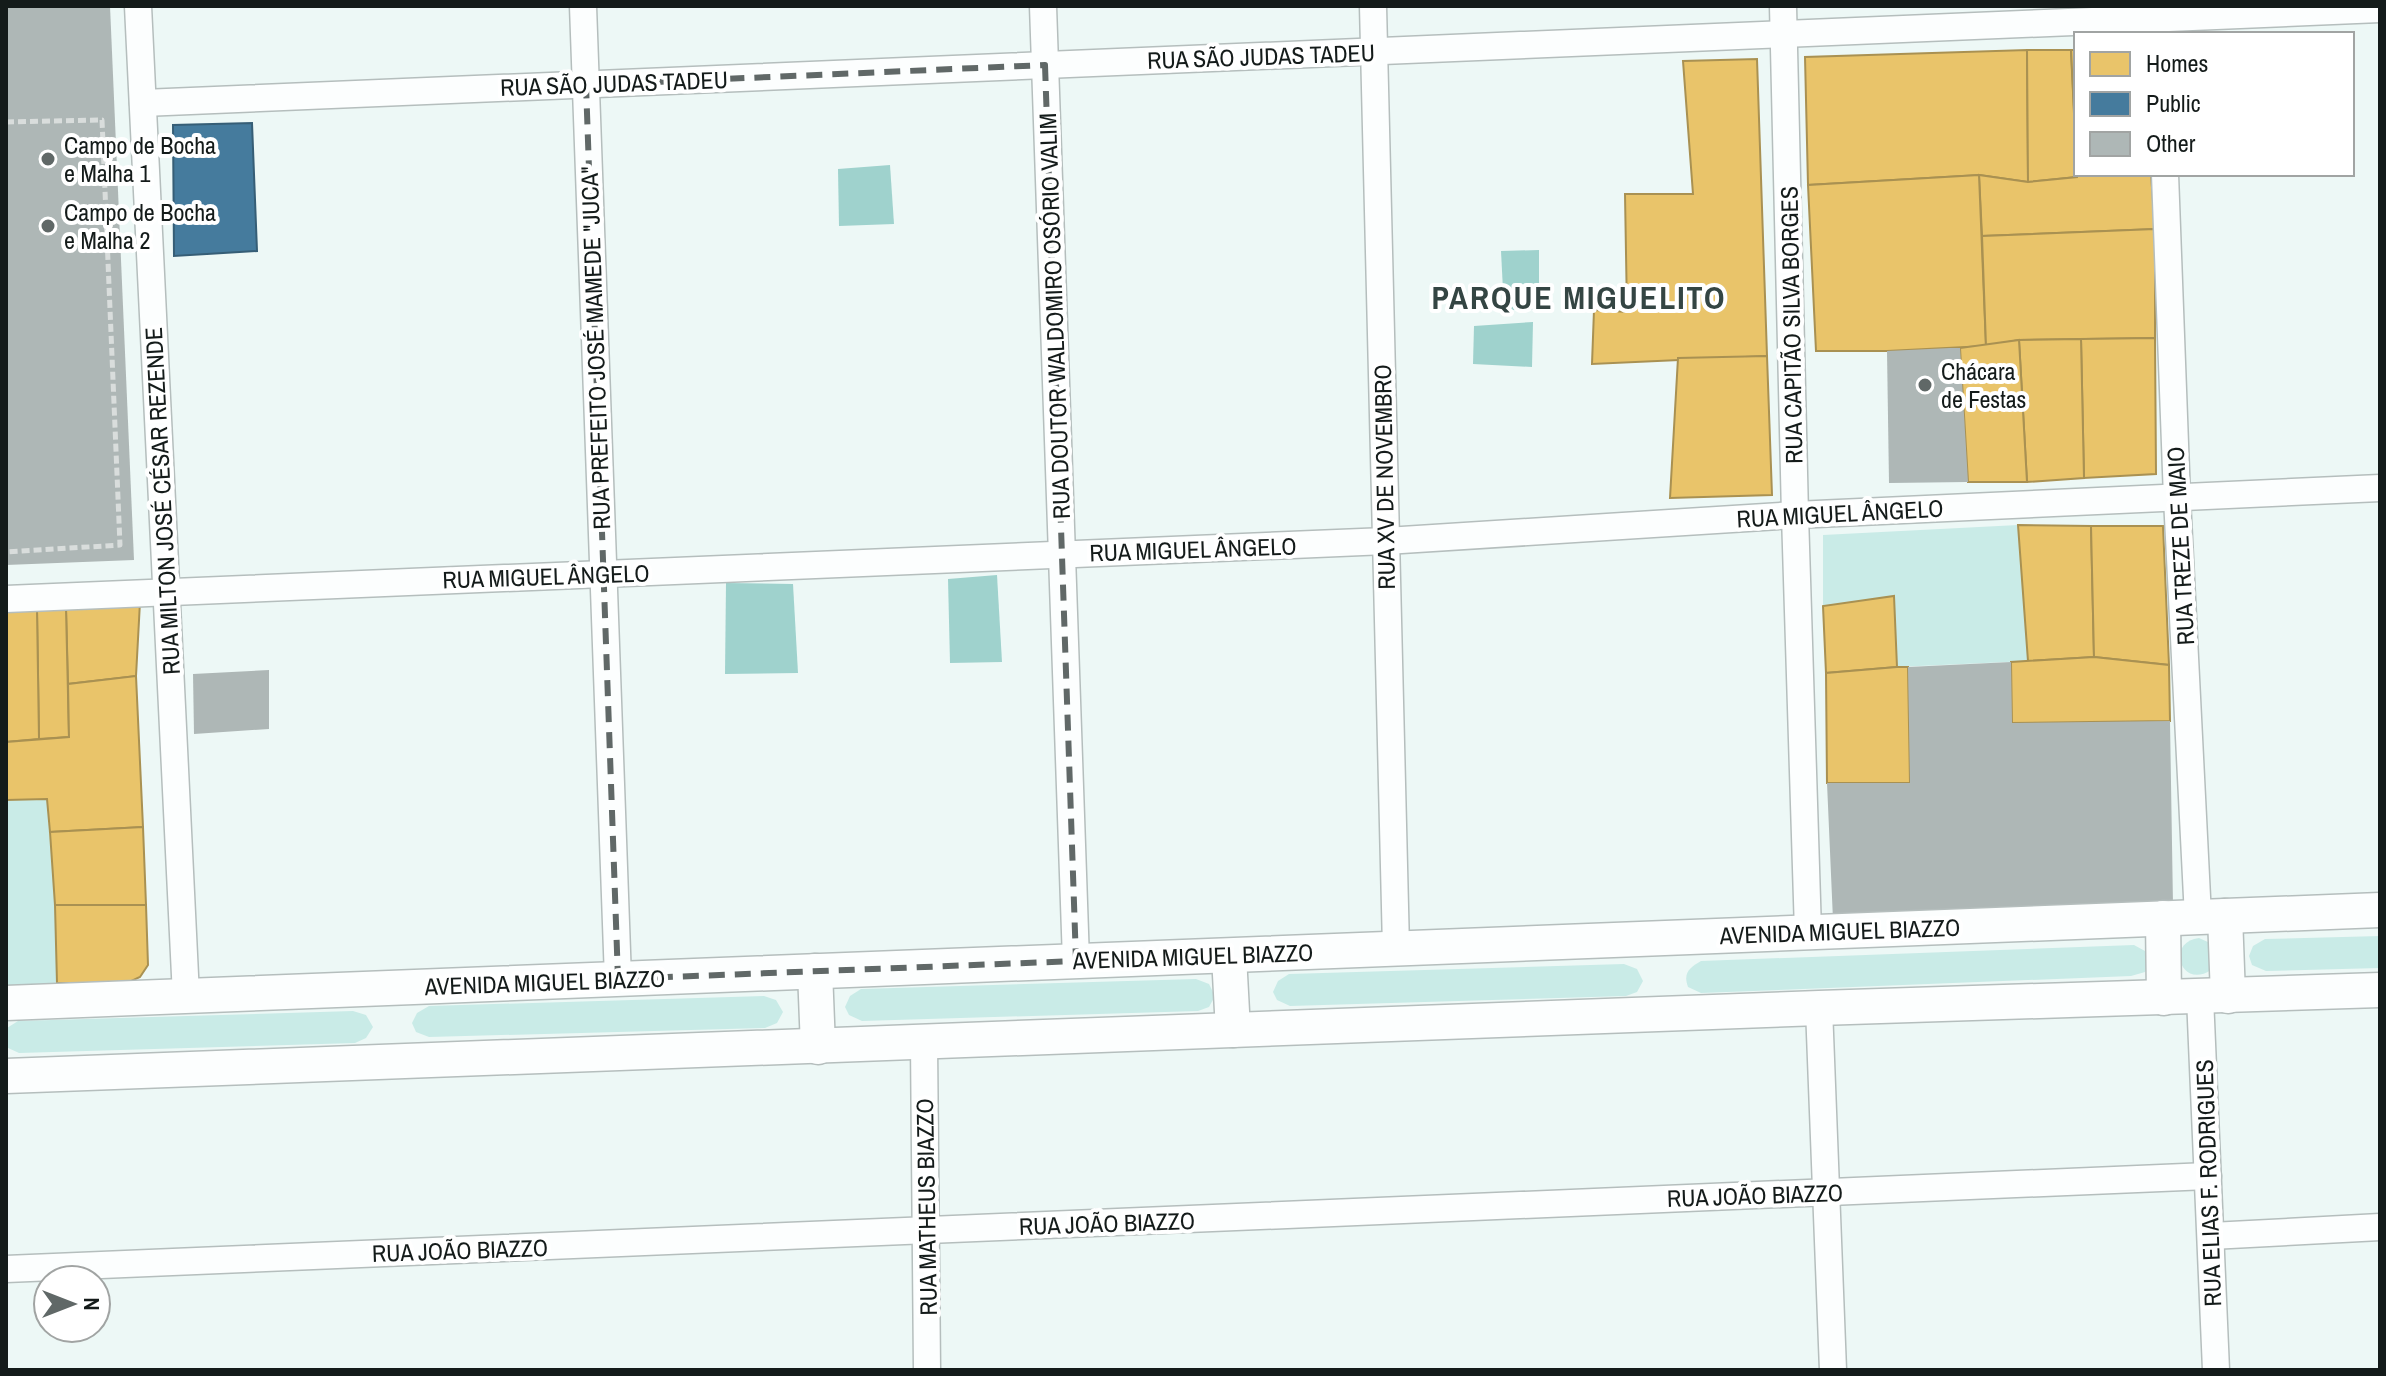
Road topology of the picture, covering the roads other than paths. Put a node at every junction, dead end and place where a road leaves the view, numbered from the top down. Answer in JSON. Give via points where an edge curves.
{"nodes":[{"id":1,"x":138,"y":6,"type":"edge"},
{"id":2,"x":583,"y":6,"type":"edge"},
{"id":3,"x":1043,"y":6,"type":"edge"},
{"id":4,"x":1373,"y":6,"type":"edge"},
{"id":5,"x":1783,"y":6,"type":"edge"},
{"id":6,"x":2380,"y":9,"type":"edge"},
{"id":7,"x":2160,"y":20,"type":"edge"},
{"id":8,"x":1784,"y":34,"type":"junction"},
{"id":9,"x":1374,"y":51,"type":"junction"},
{"id":10,"x":1045,"y":65,"type":"junction"},
{"id":11,"x":586,"y":85,"type":"junction"},
{"id":12,"x":143,"y":103,"type":"junction"},
{"id":13,"x":2165,"y":176,"type":"edge"},
{"id":14,"x":2380,"y":488,"type":"edge"},
{"id":15,"x":2177,"y":498,"type":"junction"},
{"id":16,"x":1795,"y":515,"type":"junction"},
{"id":17,"x":1386,"y":541,"type":"junction"},
{"id":18,"x":1062,"y":555,"type":"junction"},
{"id":19,"x":603,"y":574,"type":"junction"},
{"id":20,"x":167,"y":592,"type":"junction"},
{"id":21,"x":6,"y":599,"type":"edge"},
{"id":22,"x":2380,"y":910,"type":"edge"},
{"id":23,"x":2212,"y":917,"type":"junction"},
{"id":24,"x":2163,"y":918,"type":"junction"},
{"id":25,"x":1808,"y":932,"type":"junction"},
{"id":26,"x":1396,"y":948,"type":"junction"},
{"id":27,"x":1229,"y":956,"type":"junction"},
{"id":28,"x":1076,"y":961,"type":"junction"},
{"id":29,"x":815,"y":971,"type":"junction"},
{"id":30,"x":618,"y":979,"type":"junction"},
{"id":31,"x":2380,"y":990,"type":"edge"},
{"id":32,"x":186,"y":996,"type":"junction"},
{"id":33,"x":2214,"y":996,"type":"junction"},
{"id":34,"x":2164,"y":998,"type":"junction"},
{"id":35,"x":6,"y":1003,"type":"edge"},
{"id":36,"x":1819,"y":1008,"type":"junction"},
{"id":37,"x":1233,"y":1030,"type":"junction"},
{"id":38,"x":924,"y":1043,"type":"junction"},
{"id":39,"x":818,"y":1047,"type":"junction"},
{"id":40,"x":6,"y":1076,"type":"edge"},
{"id":41,"x":2208,"y":1176,"type":"junction"},
{"id":42,"x":1826,"y":1192,"type":"junction"},
{"id":43,"x":2380,"y":1227,"type":"edge"},
{"id":44,"x":926,"y":1230,"type":"junction"},
{"id":45,"x":2211,"y":1236,"type":"junction"},
{"id":46,"x":6,"y":1269,"type":"edge"},
{"id":47,"x":927,"y":1370,"type":"edge"},
{"id":48,"x":1833,"y":1370,"type":"edge"},
{"id":49,"x":2216,"y":1370,"type":"edge"}],
"edges":[{"from":1,"to":12,"type":"street","name":"RUA MILTON JOSÉ CÉSAR REZENDE"},
{"from":2,"to":11,"type":"street","name":"RUA PREFEITO JOSÉ MAMEDE \"JUCA\""},
{"from":3,"to":10,"type":"street","name":"RUA DOUTOR WALDOMIRO OSÓRIO VALIM"},
{"from":4,"to":9,"type":"street","name":"RUA XV DE NOVEMBRO"},
{"from":5,"to":8,"type":"street","name":"RUA CAPITÃO SILVA BORGES"},
{"from":6,"to":7,"type":"street","name":"RUA SÃO JUDAS TADEU"},
{"from":7,"to":8,"type":"street","name":"RUA SÃO JUDAS TADEU"},
{"from":8,"to":9,"type":"street","name":"RUA SÃO JUDAS TADEU"},
{"from":8,"to":16,"type":"street","name":"RUA CAPITÃO SILVA BORGES"},
{"from":9,"to":10,"type":"street","name":"RUA SÃO JUDAS TADEU"},
{"from":9,"to":17,"type":"street","name":"RUA XV DE NOVEMBRO"},
{"from":10,"to":11,"type":"street","name":"RUA SÃO JUDAS TADEU"},
{"from":10,"to":18,"type":"street","name":"RUA DOUTOR WALDOMIRO OSÓRIO VALIM"},
{"from":11,"to":12,"type":"street","name":"RUA SÃO JUDAS TADEU"},
{"from":11,"to":19,"type":"street","name":"RUA PREFEITO JOSÉ MAMEDE \"JUCA\""},
{"from":12,"to":20,"type":"street","name":"RUA MILTON JOSÉ CÉSAR REZENDE"},
{"from":13,"to":15,"type":"street","name":"RUA TREZE DE MAIO"},
{"from":14,"to":15,"type":"street","name":"RUA MIGUEL ÂNGELO"},
{"from":15,"to":16,"type":"street","name":"RUA MIGUEL ÂNGELO"},
{"from":15,"to":23,"type":"street","name":"RUA TREZE DE MAIO"},
{"from":16,"to":17,"type":"street","name":"RUA MIGUEL ÂNGELO"},
{"from":16,"to":25,"type":"street","name":"RUA CAPITÃO SILVA BORGES"},
{"from":17,"to":18,"type":"street","name":"RUA MIGUEL ÂNGELO"},
{"from":17,"to":26,"type":"street","name":"RUA XV DE NOVEMBRO"},
{"from":18,"to":19,"type":"street","name":"RUA MIGUEL ÂNGELO"},
{"from":18,"to":28,"type":"street","name":"RUA DOUTOR WALDOMIRO OSÓRIO VALIM"},
{"from":19,"to":20,"type":"street","name":"RUA MIGUEL ÂNGELO"},
{"from":19,"to":30,"type":"street","name":"RUA PREFEITO JOSÉ MAMEDE \"JUCA\""},
{"from":20,"to":21,"type":"street","name":"RUA MIGUEL ÂNGELO"},
{"from":20,"to":32,"type":"street","name":"RUA MILTON JOSÉ CÉSAR REZENDE"},
{"from":22,"to":23,"type":"street","name":"AVENIDA MIGUEL BIAZZO"},
{"from":23,"to":24,"type":"street","name":"AVENIDA MIGUEL BIAZZO"},
{"from":23,"to":33,"type":"street"},
{"from":24,"to":25,"type":"street","name":"AVENIDA MIGUEL BIAZZO"},
{"from":24,"to":34,"type":"street"},
{"from":25,"to":26,"type":"street","name":"AVENIDA MIGUEL BIAZZO"},
{"from":26,"to":27,"type":"street","name":"AVENIDA MIGUEL BIAZZO"},
{"from":27,"to":28,"type":"street","name":"AVENIDA MIGUEL BIAZZO"},
{"from":27,"to":37,"type":"street"},
{"from":28,"to":29,"type":"street","name":"AVENIDA MIGUEL BIAZZO"},
{"from":29,"to":30,"type":"street","name":"AVENIDA MIGUEL BIAZZO"},
{"from":29,"to":39,"type":"street"},
{"from":30,"to":32,"type":"street","name":"AVENIDA MIGUEL BIAZZO"},
{"from":31,"to":33,"type":"street"},
{"from":32,"to":35,"type":"street","name":"AVENIDA MIGUEL BIAZZO"},
{"from":33,"to":34,"type":"street"},
{"from":33,"to":41,"type":"street","name":"RUA ELIAS F. RODRIGUES"},
{"from":34,"to":36,"type":"street"},
{"from":36,"to":37,"type":"street"},
{"from":36,"to":42,"type":"street"},
{"from":37,"to":38,"type":"street"},
{"from":38,"to":39,"type":"street"},
{"from":38,"to":44,"type":"street","name":"RUA MATHEUS BIAZZO"},
{"from":39,"to":40,"type":"street"},
{"from":41,"to":42,"type":"street","name":"RUA JOÃO BIAZZO"},
{"from":41,"to":45,"type":"street","name":"RUA ELIAS F. RODRIGUES"},
{"from":42,"to":44,"type":"street","name":"RUA JOÃO BIAZZO"},
{"from":42,"to":48,"type":"street"},
{"from":43,"to":45,"type":"street"},
{"from":44,"to":46,"type":"street","name":"RUA JOÃO BIAZZO"},
{"from":44,"to":47,"type":"street","name":"RUA MATHEUS BIAZZO"},
{"from":45,"to":49,"type":"street","name":"RUA ELIAS F. RODRIGUES"}]}
